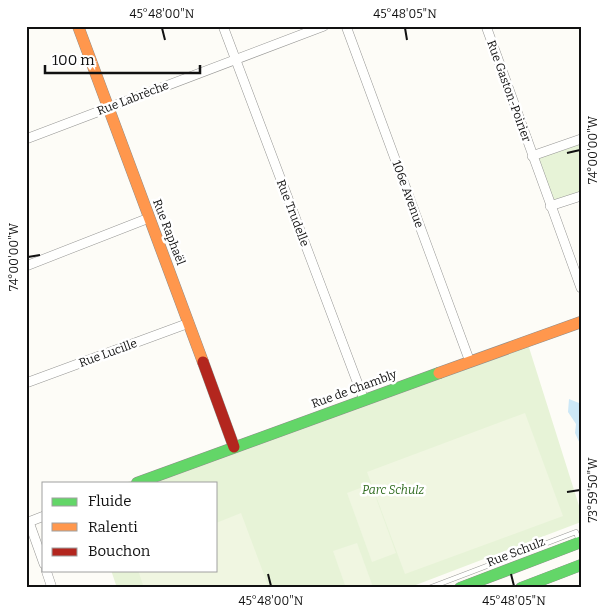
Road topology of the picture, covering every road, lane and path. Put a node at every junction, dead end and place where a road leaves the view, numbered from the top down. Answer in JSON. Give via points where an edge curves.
{"nodes":[{"id":1,"x":78,"y":26,"type":"edge"},
{"id":2,"x":223,"y":26,"type":"edge"},
{"id":3,"x":324,"y":26,"type":"edge"},
{"id":4,"x":346,"y":26,"type":"edge"},
{"id":5,"x":486,"y":26,"type":"edge"},
{"id":6,"x":235,"y":60,"type":"junction"},
{"id":7,"x":108,"y":108,"type":"junction"},
{"id":8,"x":26,"y":139,"type":"edge"},
{"id":9,"x":581,"y":139,"type":"edge"},
{"id":10,"x":532,"y":156,"type":"junction"},
{"id":11,"x":581,"y":196,"type":"edge"},
{"id":12,"x":550,"y":206,"type":"junction"},
{"id":13,"x":149,"y":218,"type":"junction"},
{"id":14,"x":26,"y":266,"type":"edge"},
{"id":15,"x":581,"y":288,"type":"edge"},
{"id":16,"x":581,"y":322,"type":"edge"},
{"id":17,"x":189,"y":323,"type":"junction"},
{"id":18,"x":470,"y":362,"type":"junction"},
{"id":19,"x":26,"y":383,"type":"edge"},
{"id":20,"x":364,"y":400,"type":"junction"},
{"id":21,"x":234,"y":447,"type":"junction"},
{"id":22,"x":140,"y":482,"type":"edge"},
{"id":23,"x":42,"y":517,"type":"edge"},
{"id":24,"x":28,"y":522,"type":"edge"},
{"id":25,"x":580,"y":542,"type":"edge"},
{"id":26,"x":543,"y":556,"type":"junction"},
{"id":27,"x":42,"y":559,"type":"edge"},
{"id":28,"x":581,"y":564,"type":"edge"},
{"id":29,"x":47,"y":572,"type":"edge"},
{"id":30,"x":551,"y":576,"type":"junction"},
{"id":31,"x":52,"y":588,"type":"edge"},
{"id":32,"x":429,"y":588,"type":"edge"},
{"id":33,"x":460,"y":588,"type":"edge"},
{"id":34,"x":521,"y":588,"type":"edge"}],
"edges":[{"from":1,"to":7,"type":"street","name":"Rue Raphaël"},
{"from":2,"to":6,"type":"street","name":"Rue Trudelle"},
{"from":3,"to":6,"type":"street","name":"Rue Labrèche"},
{"from":4,"to":18,"type":"street","name":"106e Avenue"},
{"from":5,"to":10,"type":"street","name":"Rue Gaston-Poirier"},
{"from":6,"to":7,"type":"street","name":"Rue Labrèche"},
{"from":6,"to":20,"type":"street","name":"Rue Trudelle"},
{"from":7,"to":8,"type":"street","name":"Rue Labrèche"},
{"from":7,"to":13,"type":"street","name":"Rue Raphaël"},
{"from":9,"to":10,"type":"street","name":"Rue Gaston-Poirier"},
{"from":10,"to":12,"type":"street","name":"Rue Gaston-Poirier"},
{"from":11,"to":12,"type":"street"},
{"from":12,"to":15,"type":"street","name":"Rue Gaston-Poirier"},
{"from":13,"to":14,"type":"street"},
{"from":13,"to":17,"type":"street","name":"Rue Raphaël"},
{"from":16,"to":18,"type":"street","name":"Rue de Chambly"},
{"from":17,"to":19,"type":"street","name":"Rue Lucille"},
{"from":17,"to":21,"type":"street","name":"Rue Raphaël"},
{"from":18,"to":20,"type":"street","name":"Rue de Chambly"},
{"from":20,"to":21,"type":"street","name":"Rue de Chambly"},
{"from":21,"to":22,"type":"street","name":"Rue de Chambly"},
{"from":23,"to":24,"type":"street"},
{"from":24,"to":27,"type":"street"},
{"from":25,"to":26,"type":"street","name":"Rue Schulz"},
{"from":25,"to":32,"type":"lane","via":[[576,532]]},
{"from":26,"to":30,"type":"street"},
{"from":26,"to":33,"type":"street","name":"Rue Schulz"},
{"from":28,"to":30,"type":"street"},
{"from":29,"to":31,"type":"street"},
{"from":30,"to":34,"type":"street"}]}
